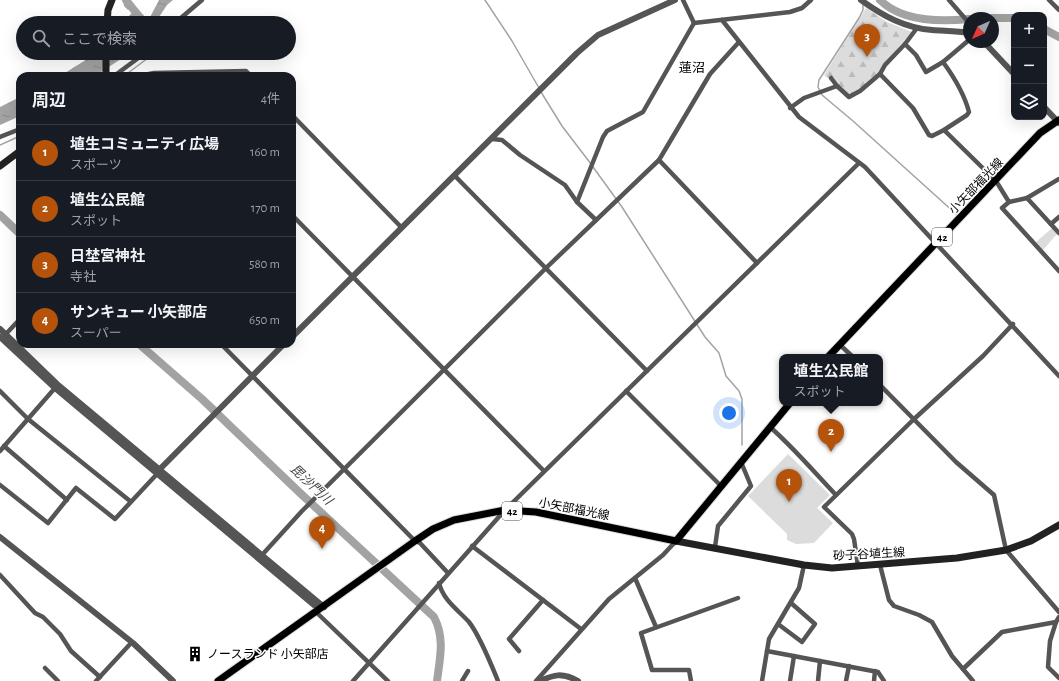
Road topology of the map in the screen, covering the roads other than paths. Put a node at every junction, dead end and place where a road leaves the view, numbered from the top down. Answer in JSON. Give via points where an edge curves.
{"nodes":[{"id":1,"x":112,"y":0,"type":"edge"},
{"id":2,"x":202,"y":0,"type":"edge"},
{"id":3,"x":675,"y":0,"type":"edge"},
{"id":4,"x":683,"y":0,"type":"edge"},
{"id":5,"x":811,"y":0,"type":"edge"},
{"id":6,"x":861,"y":0,"type":"edge"},
{"id":7,"x":949,"y":0,"type":"edge"},
{"id":8,"x":1049,"y":0,"type":"edge"},
{"id":9,"x":1059,"y":10,"type":"edge"},
{"id":10,"x":109,"y":16,"type":"edge"},
{"id":11,"x":183,"y":16,"type":"edge"},
{"id":12,"x":963,"y":16,"type":"edge"},
{"id":13,"x":722,"y":20,"type":"junction"},
{"id":14,"x":694,"y":23,"type":"junction"},
{"id":15,"x":917,"y":28,"type":"junction"},
{"id":16,"x":963,"y":32,"type":"edge"},
{"id":17,"x":739,"y":42,"type":"junction"},
{"id":18,"x":905,"y":44,"type":"junction"},
{"id":19,"x":963,"y":45,"type":"edge"},
{"id":20,"x":990,"y":48,"type":"edge"},
{"id":21,"x":106,"y":60,"type":"edge"},
{"id":22,"x":136,"y":60,"type":"edge"},
{"id":23,"x":943,"y":62,"type":"junction"},
{"id":24,"x":1011,"y":71,"type":"edge"},
{"id":25,"x":106,"y":72,"type":"edge"},
{"id":26,"x":119,"y":72,"type":"edge"},
{"id":27,"x":216,"y":72,"type":"edge"},
{"id":28,"x":247,"y":72,"type":"edge"},
{"id":29,"x":880,"y":74,"type":"junction"},
{"id":30,"x":831,"y":78,"type":"dead end"},
{"id":31,"x":837,"y":86,"type":"junction"},
{"id":32,"x":790,"y":108,"type":"junction"},
{"id":33,"x":1047,"y":110,"type":"edge"},
{"id":34,"x":296,"y":119,"type":"edge"},
{"id":35,"x":1058,"y":121,"type":"edge"},
{"id":36,"x":944,"y":130,"type":"junction"},
{"id":37,"x":16,"y":131,"type":"edge"},
{"id":38,"x":0,"y":137,"type":"edge"},
{"id":39,"x":492,"y":139,"type":"junction"},
{"id":40,"x":16,"y":154,"type":"edge"},
{"id":41,"x":658,"y":160,"type":"junction"},
{"id":42,"x":859,"y":163,"type":"junction"},
{"id":43,"x":0,"y":166,"type":"edge"},
{"id":44,"x":455,"y":176,"type":"junction"},
{"id":45,"x":1059,"y":179,"type":"edge"},
{"id":46,"x":996,"y":181,"type":"junction"},
{"id":47,"x":1027,"y":198,"type":"junction"},
{"id":48,"x":577,"y":202,"type":"junction"},
{"id":49,"x":1009,"y":202,"type":"junction"},
{"id":50,"x":1059,"y":217,"type":"edge"},
{"id":51,"x":296,"y":219,"type":"edge"},
{"id":52,"x":596,"y":220,"type":"junction"},
{"id":53,"x":1051,"y":224,"type":"junction"},
{"id":54,"x":402,"y":228,"type":"junction"},
{"id":55,"x":1059,"y":234,"type":"edge"},
{"id":56,"x":936,"y":242,"type":"junction"},
{"id":57,"x":757,"y":263,"type":"junction"},
{"id":58,"x":546,"y":268,"type":"junction"},
{"id":59,"x":1059,"y":271,"type":"edge"},
{"id":60,"x":353,"y":277,"type":"junction"},
{"id":61,"x":16,"y":322,"type":"edge"},
{"id":62,"x":1013,"y":324,"type":"junction"},
{"id":63,"x":0,"y":329,"type":"edge"},
{"id":64,"x":296,"y":332,"type":"edge"},
{"id":65,"x":2,"y":336,"type":"edge"},
{"id":66,"x":839,"y":344,"type":"junction"},
{"id":67,"x":225,"y":348,"type":"edge"},
{"id":68,"x":280,"y":348,"type":"edge"},
{"id":69,"x":831,"y":354,"type":"edge"},
{"id":70,"x":850,"y":354,"type":"edge"},
{"id":71,"x":444,"y":370,"type":"junction"},
{"id":72,"x":647,"y":371,"type":"junction"},
{"id":73,"x":252,"y":375,"type":"junction"},
{"id":74,"x":1059,"y":376,"type":"edge"},
{"id":75,"x":55,"y":388,"type":"junction"},
{"id":76,"x":883,"y":388,"type":"edge"},
{"id":77,"x":626,"y":391,"type":"junction"},
{"id":78,"x":1,"y":393,"type":"edge"},
{"id":79,"x":788,"y":406,"type":"edge"},
{"id":80,"x":28,"y":418,"type":"junction"},
{"id":81,"x":914,"y":420,"type":"junction"},
{"id":82,"x":770,"y":427,"type":"junction"},
{"id":83,"x":4,"y":446,"type":"junction"},
{"id":84,"x":0,"y":451,"type":"edge"},
{"id":85,"x":741,"y":462,"type":"junction"},
{"id":86,"x":345,"y":470,"type":"junction"},
{"id":87,"x":158,"y":471,"type":"junction"},
{"id":88,"x":544,"y":471,"type":"junction"},
{"id":89,"x":0,"y":485,"type":"edge"},
{"id":90,"x":721,"y":486,"type":"junction"},
{"id":91,"x":836,"y":495,"type":"junction"},
{"id":92,"x":67,"y":500,"type":"junction"},
{"id":93,"x":130,"y":501,"type":"junction"},
{"id":94,"x":505,"y":510,"type":"junction"},
{"id":95,"x":1059,"y":525,"type":"edge"},
{"id":96,"x":0,"y":536,"type":"edge"},
{"id":97,"x":415,"y":540,"type":"junction"},
{"id":98,"x":676,"y":541,"type":"junction"},
{"id":99,"x":472,"y":546,"type":"junction"},
{"id":100,"x":715,"y":547,"type":"junction"},
{"id":101,"x":1006,"y":550,"type":"junction"},
{"id":102,"x":262,"y":555,"type":"junction"},
{"id":103,"x":804,"y":565,"type":"junction"},
{"id":104,"x":880,"y":565,"type":"junction"},
{"id":105,"x":858,"y":566,"type":"junction"},
{"id":106,"x":448,"y":573,"type":"junction"},
{"id":107,"x":0,"y":574,"type":"edge"},
{"id":108,"x":635,"y":578,"type":"junction"},
{"id":109,"x":439,"y":583,"type":"junction"},
{"id":110,"x":738,"y":598,"type":"dead end"},
{"id":111,"x":543,"y":600,"type":"junction"},
{"id":112,"x":791,"y":603,"type":"junction"},
{"id":113,"x":324,"y":607,"type":"junction"},
{"id":114,"x":316,"y":612,"type":"junction"},
{"id":115,"x":1059,"y":612,"type":"edge"},
{"id":116,"x":1059,"y":617,"type":"edge"},
{"id":117,"x":1056,"y":622,"type":"junction"},
{"id":118,"x":778,"y":624,"type":"junction"},
{"id":119,"x":656,"y":627,"type":"junction"},
{"id":120,"x":581,"y":629,"type":"junction"},
{"id":121,"x":132,"y":642,"type":"junction"},
{"id":122,"x":519,"y":651,"type":"dead end"},
{"id":123,"x":767,"y":651,"type":"junction"},
{"id":124,"x":794,"y":656,"type":"junction"},
{"id":125,"x":820,"y":661,"type":"junction"},
{"id":126,"x":369,"y":663,"type":"junction"},
{"id":127,"x":849,"y":666,"type":"junction"},
{"id":128,"x":45,"y":668,"type":"dead end"},
{"id":129,"x":963,"y":669,"type":"junction"},
{"id":130,"x":468,"y":671,"type":"dead end"},
{"id":131,"x":875,"y":671,"type":"junction"},
{"id":132,"x":1059,"y":678,"type":"edge"},
{"id":133,"x":98,"y":679,"type":"edge"},
{"id":134,"x":386,"y":680,"type":"edge"},
{"id":135,"x":58,"y":681,"type":"edge"},
{"id":136,"x":173,"y":681,"type":"edge"},
{"id":137,"x":218,"y":681,"type":"edge"},
{"id":138,"x":353,"y":681,"type":"edge"},
{"id":139,"x":462,"y":681,"type":"edge"},
{"id":140,"x":498,"y":681,"type":"edge"},
{"id":141,"x":537,"y":681,"type":"edge"},
{"id":142,"x":578,"y":681,"type":"edge"},
{"id":143,"x":691,"y":681,"type":"edge"},
{"id":144,"x":762,"y":681,"type":"edge"},
{"id":145,"x":790,"y":681,"type":"edge"},
{"id":146,"x":818,"y":681,"type":"edge"},
{"id":147,"x":846,"y":681,"type":"edge"},
{"id":148,"x":874,"y":681,"type":"edge"},
{"id":149,"x":884,"y":681,"type":"edge"},
{"id":150,"x":972,"y":681,"type":"edge"}],
"edges":[{"from":1,"to":10,"type":"main road"},
{"from":2,"to":11,"type":"street"},
{"from":3,"to":39,"type":"street","via":[[598,35]]},
{"from":4,"to":14,"type":"street"},
{"from":5,"to":13,"type":"street","via":[[802,8],[790,12]]},
{"from":6,"to":15,"type":"street","via":[[880,14]]},
{"from":7,"to":12,"type":"street"},
{"from":8,"to":9,"type":"street"},
{"from":13,"to":14,"type":"street"},
{"from":13,"to":17,"type":"street"},
{"from":14,"to":48,"type":"street","via":[[643,112],[607,131],[603,137]]},
{"from":15,"to":16,"type":"street"},
{"from":15,"to":18,"type":"street"},
{"from":17,"to":32,"type":"street"},
{"from":17,"to":41,"type":"street","via":[[710,74]]},
{"from":18,"to":23,"type":"street","via":[[916,55],[926,72]]},
{"from":18,"to":29,"type":"street","via":[[885,64]]},
{"from":19,"to":23,"type":"street"},
{"from":20,"to":24,"type":"street"},
{"from":21,"to":25,"type":"main road"},
{"from":22,"to":26,"type":"street"},
{"from":23,"to":36,"type":"street","via":[[955,79],[969,112]]},
{"from":27,"to":28,"type":"street"},
{"from":29,"to":31,"type":"street","via":[[849,97]]},
{"from":29,"to":36,"type":"street","via":[[912,108],[929,135]]},
{"from":30,"to":31,"type":"street"},
{"from":31,"to":32,"type":"street","via":[[804,98]]},
{"from":32,"to":42,"type":"street"},
{"from":33,"to":35,"type":"street"},
{"from":34,"to":54,"type":"street"},
{"from":35,"to":46,"type":"main road","name":"小矢部福光線","number":"42","via":[[1040,133]]},
{"from":36,"to":46,"type":"street"},
{"from":37,"to":38,"type":"street"},
{"from":39,"to":44,"type":"street"},
{"from":39,"to":48,"type":"street","via":[[502,140],[565,185]]},
{"from":40,"to":43,"type":"main road"},
{"from":41,"to":52,"type":"street"},
{"from":41,"to":57,"type":"street"},
{"from":42,"to":56,"type":"street"},
{"from":42,"to":57,"type":"street"},
{"from":44,"to":54,"type":"street"},
{"from":44,"to":58,"type":"street"},
{"from":45,"to":47,"type":"street"},
{"from":46,"to":49,"type":"street"},
{"from":46,"to":56,"type":"main road","name":"小矢部福光線","number":"42"},
{"from":47,"to":49,"type":"street"},
{"from":47,"to":53,"type":"street"},
{"from":48,"to":52,"type":"street"},
{"from":49,"to":59,"type":"street","via":[[1002,208]]},
{"from":50,"to":53,"type":"street"},
{"from":51,"to":60,"type":"street"},
{"from":52,"to":58,"type":"street"},
{"from":53,"to":55,"type":"street"},
{"from":54,"to":60,"type":"street"},
{"from":56,"to":62,"type":"street"},
{"from":56,"to":66,"type":"main road","name":"小矢部福光線","number":"42"},
{"from":57,"to":72,"type":"street"},
{"from":58,"to":71,"type":"street"},
{"from":58,"to":72,"type":"street"},
{"from":60,"to":64,"type":"street"},
{"from":60,"to":71,"type":"street"},
{"from":61,"to":65,"type":"street"},
{"from":62,"to":74,"type":"street"},
{"from":62,"to":81,"type":"street","via":[[983,356]]},
{"from":63,"to":65,"type":"street"},
{"from":65,"to":75,"type":"street"},
{"from":65,"to":87,"type":"street"},
{"from":66,"to":69,"type":"main road","name":"小矢部福光線","number":"42"},
{"from":66,"to":70,"type":"street"},
{"from":67,"to":73,"type":"street"},
{"from":68,"to":73,"type":"street"},
{"from":71,"to":86,"type":"street"},
{"from":71,"to":88,"type":"street"},
{"from":72,"to":77,"type":"street"},
{"from":73,"to":86,"type":"street"},
{"from":73,"to":87,"type":"street"},
{"from":75,"to":80,"type":"street"},
{"from":75,"to":87,"type":"street"},
{"from":76,"to":81,"type":"street"},
{"from":77,"to":88,"type":"street"},
{"from":77,"to":90,"type":"street"},
{"from":78,"to":80,"type":"street"},
{"from":79,"to":82,"type":"main road"},
{"from":80,"to":83,"type":"street"},
{"from":80,"to":93,"type":"street"},
{"from":81,"to":91,"type":"street"},
{"from":81,"to":101,"type":"street","via":[[994,495]]},
{"from":82,"to":85,"type":"main road"},
{"from":82,"to":91,"type":"street"},
{"from":83,"to":84,"type":"street"},
{"from":83,"to":92,"type":"street"},
{"from":85,"to":90,"type":"main road"},
{"from":85,"to":100,"type":"street","via":[[751,486],[718,526]]},
{"from":86,"to":97,"type":"street"},
{"from":86,"to":102,"type":"street","via":[[302,511]]},
{"from":87,"to":93,"type":"street"},
{"from":87,"to":102,"type":"street"},
{"from":87,"to":113,"type":"street","via":[[314,605]]},
{"from":88,"to":94,"type":"street"},
{"from":89,"to":92,"type":"street","via":[[48,523]]},
{"from":90,"to":98,"type":"main road"},
{"from":91,"to":105,"type":"street","via":[[824,507],[852,534]]},
{"from":92,"to":93,"type":"street","via":[[76,488],[115,519]]},
{"from":94,"to":97,"type":"main road","name":"小矢部福光線","number":"42","via":[[454,520]]},
{"from":94,"to":98,"type":"main road","name":"小矢部福光線","number":"42","via":[[536,512]]},
{"from":94,"to":99,"type":"street"},
{"from":95,"to":101,"type":"main road","name":"砂子谷埴生線","via":[[1031,541]]},
{"from":96,"to":121,"type":"street"},
{"from":97,"to":106,"type":"street"},
{"from":97,"to":113,"type":"main road","name":"小矢部福光線","number":"42"},
{"from":98,"to":100,"type":"main road","name":"砂子谷埴生線"},
{"from":98,"to":108,"type":"street"},
{"from":99,"to":106,"type":"street"},
{"from":99,"to":111,"type":"street"},
{"from":100,"to":103,"type":"main road","name":"砂子谷埴生線"},
{"from":101,"to":104,"type":"main road","name":"砂子谷埴生線","via":[[957,558]]},
{"from":101,"to":115,"type":"street"},
{"from":102,"to":113,"type":"street"},
{"from":103,"to":105,"type":"main road","name":"砂子谷埴生線","via":[[832,568]]},
{"from":103,"to":112,"type":"street","via":[[799,588]]},
{"from":104,"to":105,"type":"main road","name":"砂子谷埴生線"},
{"from":104,"to":129,"type":"street","via":[[889,600],[894,606],[932,622],[952,656]]},
{"from":106,"to":109,"type":"street"},
{"from":107,"to":133,"type":"street","via":[[35,613],[43,617],[60,634]]},
{"from":108,"to":119,"type":"street"},
{"from":108,"to":120,"type":"street","via":[[609,599]]},
{"from":109,"to":126,"type":"street"},
{"from":109,"to":140,"type":"street","via":[[441,591],[469,623]]},
{"from":110,"to":119,"type":"street"},
{"from":111,"to":120,"type":"street"},
{"from":111,"to":122,"type":"street","via":[[509,639]]},
{"from":112,"to":118,"type":"street"},
{"from":112,"to":118,"type":"street","via":[[815,624],[802,642]]},
{"from":113,"to":114,"type":"main road","name":"小矢部福光線","number":"42"},
{"from":114,"to":126,"type":"street"},
{"from":114,"to":137,"type":"main road","name":"小矢部福光線","number":"42"},
{"from":116,"to":117,"type":"street"},
{"from":117,"to":129,"type":"street","via":[[1002,632]]},
{"from":117,"to":132,"type":"street","via":[[1050,640],[1048,667]]},
{"from":118,"to":123,"type":"street","via":[[769,639]]},
{"from":119,"to":143,"type":"street","via":[[641,633],[652,670],[690,670]]},
{"from":120,"to":141,"type":"street"},
{"from":121,"to":133,"type":"street"},
{"from":121,"to":136,"type":"street"},
{"from":123,"to":124,"type":"street"},
{"from":123,"to":144,"type":"street"},
{"from":124,"to":125,"type":"street"},
{"from":124,"to":145,"type":"street"},
{"from":125,"to":127,"type":"street"},
{"from":125,"to":146,"type":"street"},
{"from":126,"to":134,"type":"street"},
{"from":126,"to":138,"type":"street"},
{"from":127,"to":131,"type":"street"},
{"from":127,"to":147,"type":"street"},
{"from":128,"to":135,"type":"street"},
{"from":129,"to":150,"type":"street"},
{"from":130,"to":139,"type":"street"},
{"from":131,"to":148,"type":"street"},
{"from":131,"to":149,"type":"street"},
{"from":141,"to":142,"type":"street","via":[[552,675],[570,677]]}]}
